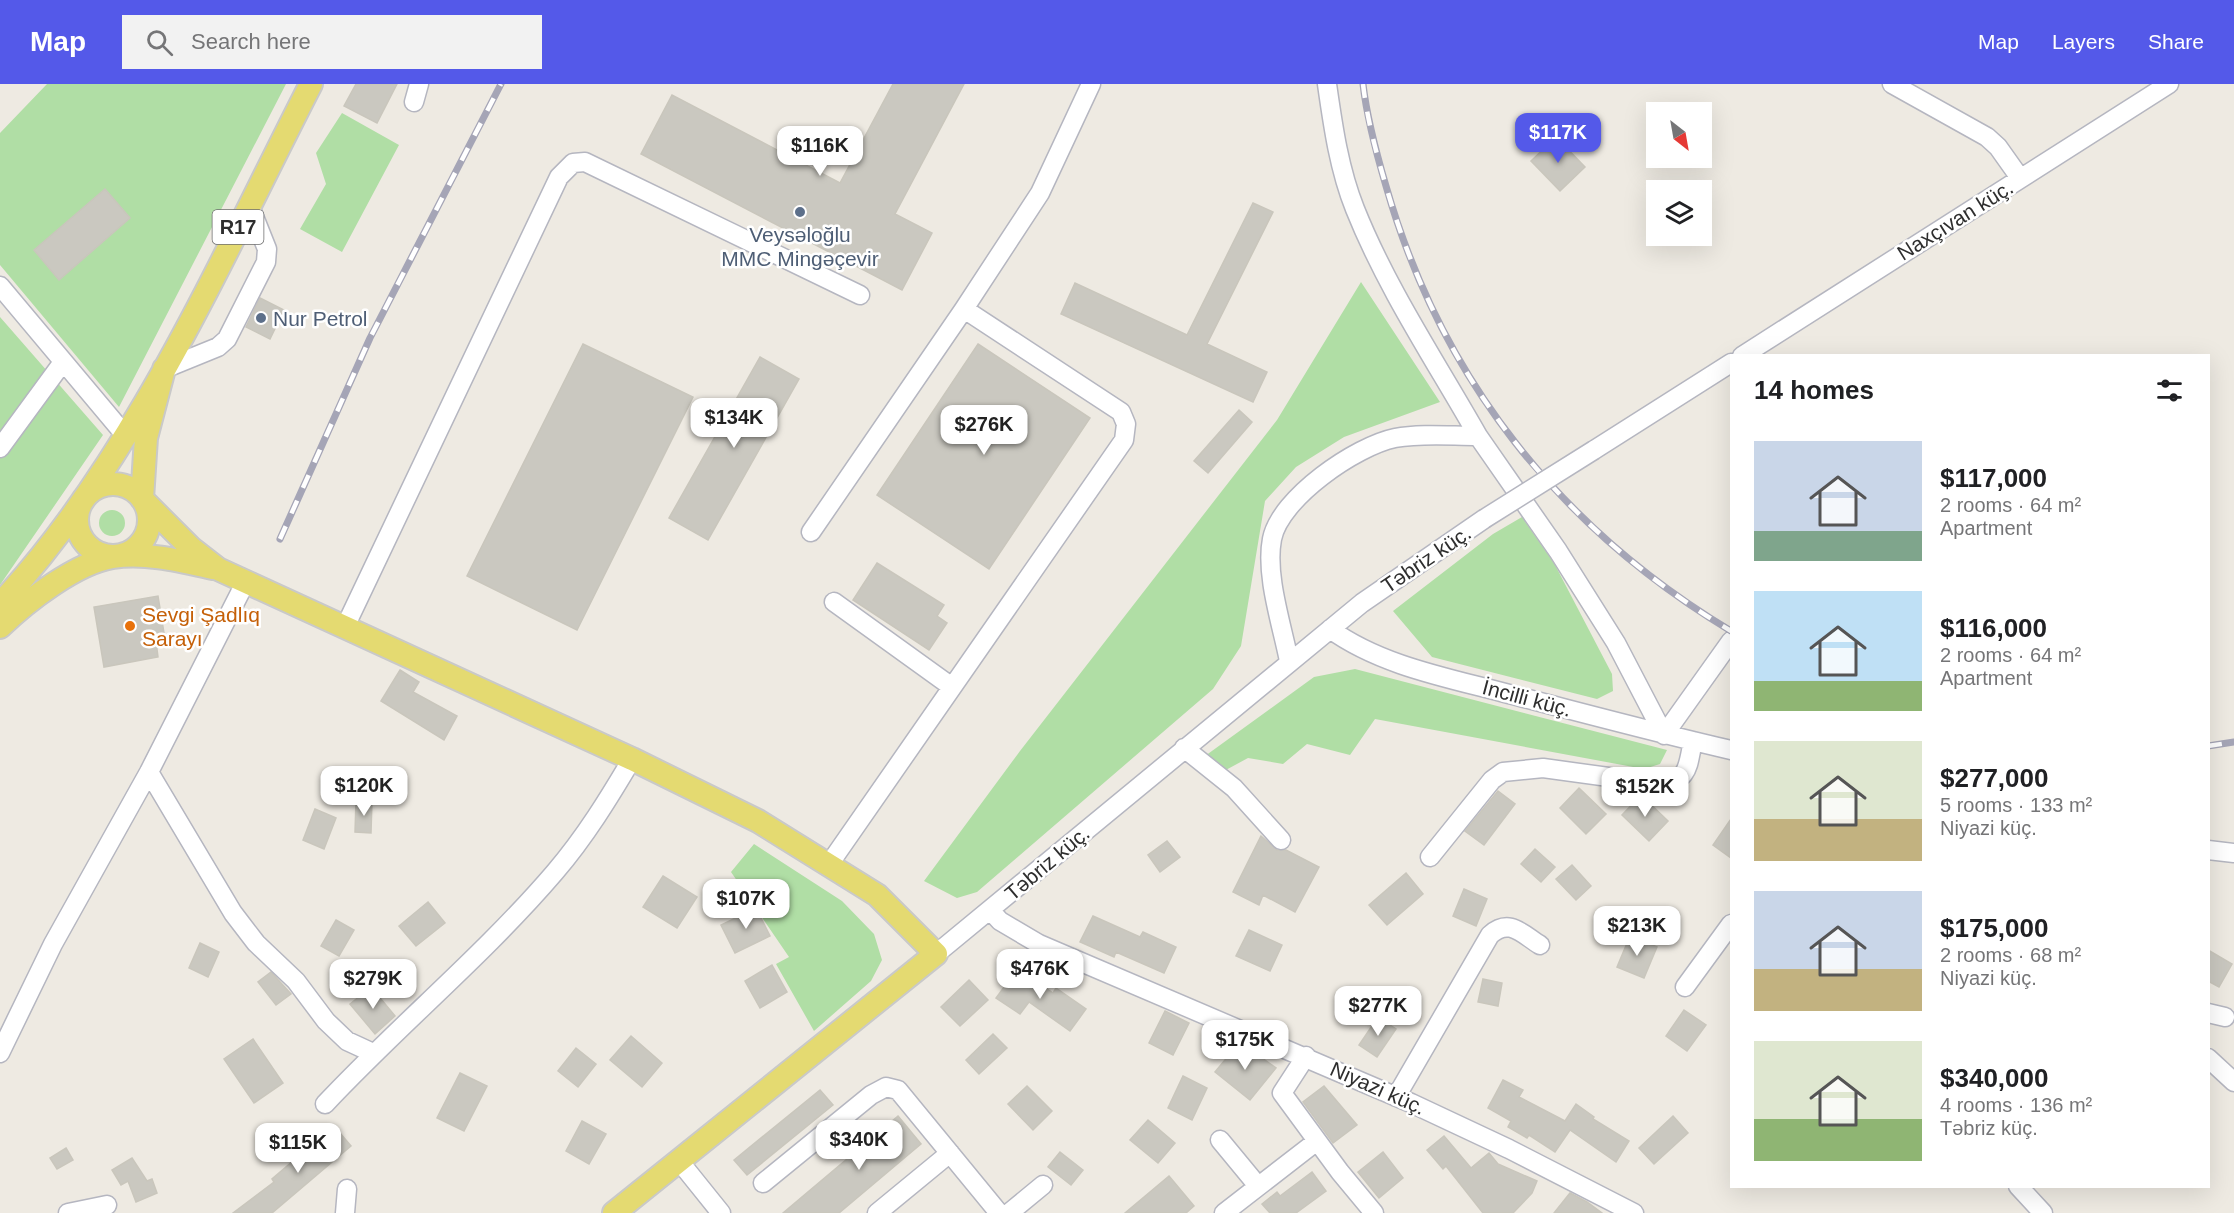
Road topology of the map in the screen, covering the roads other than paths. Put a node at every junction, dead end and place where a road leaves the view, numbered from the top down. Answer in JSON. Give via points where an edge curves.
{"nodes":[{"id":1,"x":311,"y":84,"type":"edge"},
{"id":2,"x":419,"y":84,"type":"edge"},
{"id":3,"x":1092,"y":84,"type":"edge"},
{"id":4,"x":1327,"y":84,"type":"edge"},
{"id":5,"x":1892,"y":84,"type":"edge"},
{"id":6,"x":2169,"y":84,"type":"edge"},
{"id":7,"x":414,"y":102,"type":"dead end"},
{"id":8,"x":2020,"y":178,"type":"junction"},
{"id":9,"x":249,"y":204,"type":"junction"},
{"id":10,"x":0,"y":286,"type":"edge"},
{"id":11,"x":860,"y":295,"type":"dead end"},
{"id":12,"x":964,"y":309,"type":"junction"},
{"id":13,"x":1745,"y":354,"type":"edge"},
{"id":14,"x":63,"y":362,"type":"junction"},
{"id":15,"x":1730,"y":364,"type":"edge"},
{"id":16,"x":164,"y":369,"type":"junction"},
{"id":17,"x":125,"y":435,"type":"junction"},
{"id":18,"x":1478,"y":436,"type":"junction"},
{"id":19,"x":0,"y":448,"type":"edge"},
{"id":20,"x":142,"y":498,"type":"junction"},
{"id":21,"x":83,"y":499,"type":"junction"},
{"id":22,"x":811,"y":532,"type":"dead end"},
{"id":23,"x":113,"y":557,"type":"junction"},
{"id":24,"x":218,"y":569,"type":"junction"},
{"id":25,"x":245,"y":583,"type":"junction"},
{"id":26,"x":834,"y":602,"type":"dead end"},
{"id":27,"x":0,"y":604,"type":"edge"},
{"id":28,"x":0,"y":627,"type":"edge"},
{"id":29,"x":345,"y":627,"type":"junction"},
{"id":30,"x":1330,"y":628,"type":"junction"},
{"id":31,"x":1730,"y":643,"type":"edge"},
{"id":32,"x":1289,"y":661,"type":"junction"},
{"id":33,"x":952,"y":687,"type":"junction"},
{"id":34,"x":1664,"y":735,"type":"junction"},
{"id":35,"x":1693,"y":741,"type":"junction"},
{"id":36,"x":1184,"y":748,"type":"junction"},
{"id":37,"x":1730,"y":750,"type":"edge"},
{"id":38,"x":632,"y":759,"type":"junction"},
{"id":39,"x":149,"y":772,"type":"junction"},
{"id":40,"x":1281,"y":840,"type":"dead end"},
{"id":41,"x":2210,"y":850,"type":"edge"},
{"id":42,"x":2234,"y":853,"type":"edge"},
{"id":43,"x":1430,"y":857,"type":"dead end"},
{"id":44,"x":830,"y":863,"type":"junction"},
{"id":45,"x":990,"y":910,"type":"junction"},
{"id":46,"x":1730,"y":925,"type":"edge"},
{"id":47,"x":1540,"y":945,"type":"dead end"},
{"id":48,"x":936,"y":954,"type":"junction"},
{"id":49,"x":1685,"y":987,"type":"dead end"},
{"id":50,"x":0,"y":1053,"type":"edge"},
{"id":51,"x":372,"y":1053,"type":"junction"},
{"id":52,"x":1306,"y":1056,"type":"junction"},
{"id":53,"x":2210,"y":1061,"type":"edge"},
{"id":54,"x":2234,"y":1082,"type":"edge"},
{"id":55,"x":1396,"y":1096,"type":"junction"},
{"id":56,"x":325,"y":1104,"type":"dead end"},
{"id":57,"x":1220,"y":1140,"type":"dead end"},
{"id":58,"x":1317,"y":1140,"type":"junction"},
{"id":59,"x":950,"y":1153,"type":"junction"},
{"id":60,"x":680,"y":1162,"type":"junction"},
{"id":61,"x":763,"y":1183,"type":"dead end"},
{"id":62,"x":1043,"y":1185,"type":"dead end"},
{"id":63,"x":1258,"y":1186,"type":"junction"},
{"id":64,"x":2020,"y":1188,"type":"edge"},
{"id":65,"x":347,"y":1189,"type":"dead end"},
{"id":66,"x":106,"y":1205,"type":"dead end"},
{"id":67,"x":68,"y":1213,"type":"edge"},
{"id":68,"x":345,"y":1213,"type":"edge"},
{"id":69,"x":614,"y":1213,"type":"edge"},
{"id":70,"x":721,"y":1213,"type":"edge"},
{"id":71,"x":877,"y":1213,"type":"edge"},
{"id":72,"x":999,"y":1213,"type":"edge"},
{"id":73,"x":1009,"y":1213,"type":"edge"},
{"id":74,"x":1224,"y":1213,"type":"edge"},
{"id":75,"x":1374,"y":1213,"type":"edge"},
{"id":76,"x":1634,"y":1213,"type":"edge"},
{"id":77,"x":2043,"y":1213,"type":"edge"}],
"edges":[{"from":1,"to":9,"type":"main road","number":"R17"},
{"from":2,"to":7,"type":"street"},
{"from":3,"to":12,"type":"street","via":[[1040,193]]},
{"from":4,"to":18,"type":"street","via":[[1335,142],[1355,208],[1384,270]]},
{"from":5,"to":8,"type":"street","via":[[1987,137]]},
{"from":6,"to":8,"type":"street","name":"Naxçıvan küç."},
{"from":8,"to":13,"type":"street","name":"Naxçıvan küç."},
{"from":9,"to":16,"type":"main road","number":"R17"},
{"from":9,"to":16,"type":"street","via":[[267,249],[266,262],[237,320],[218,347]]},
{"from":10,"to":14,"type":"street"},
{"from":11,"to":29,"type":"street","via":[[585,162],[573,163],[559,177]]},
{"from":12,"to":22,"type":"street"},
{"from":12,"to":33,"type":"street","via":[[1121,412],[1126,424],[1124,440]]},
{"from":14,"to":17,"type":"street"},
{"from":14,"to":19,"type":"street"},
{"from":15,"to":30,"type":"street","name":"Təbriz küç.","bridge":true,"via":[[1409,568]]},
{"from":16,"to":17,"type":"main road"},
{"from":16,"to":20,"type":"main road","via":[[146,438]]},
{"from":17,"to":21,"type":"main road"},
{"from":18,"to":32,"type":"street","via":[[1431,435],[1370,445],[1306,490],[1284,514],[1272,537],[1270,563]]},
{"from":18,"to":34,"type":"street","via":[[1610,634]]},
{"from":20,"to":21,"type":"main road","via":[[124,485],[112,484],[101,486]]},
{"from":20,"to":23,"type":"main road","via":[[149,520],[148,532],[135,550]]},
{"from":20,"to":24,"type":"main road","via":[[191,548]]},
{"from":21,"to":23,"type":"main road","via":[[76,521],[83,542],[102,555]]},
{"from":21,"to":27,"type":"main road"},
{"from":23,"to":24,"type":"main road","via":[[164,558]]},
{"from":23,"to":28,"type":"main road","via":[[78,570],[27,603]]},
{"from":24,"to":25,"type":"main road"},
{"from":25,"to":29,"type":"main road"},
{"from":25,"to":39,"type":"street"},
{"from":26,"to":33,"type":"street"},
{"from":29,"to":38,"type":"main road"},
{"from":30,"to":32,"type":"street","name":"Təbriz küç."},
{"from":30,"to":34,"type":"street","name":"İncilli küç.","via":[[1365,650],[1434,674]]},
{"from":31,"to":34,"type":"street"},
{"from":32,"to":36,"type":"street","name":"Təbriz küç."},
{"from":33,"to":44,"type":"street"},
{"from":34,"to":35,"type":"street","name":"İncilli küç."},
{"from":35,"to":37,"type":"street","name":"İncilli küç."},
{"from":35,"to":43,"type":"street","via":[[1686,773],[1678,781],[1660,784],[1543,768],[1503,772],[1492,780]]},
{"from":36,"to":40,"type":"street","via":[[1234,788]]},
{"from":36,"to":45,"type":"street","name":"Təbriz küç."},
{"from":38,"to":44,"type":"main road","via":[[759,821]]},
{"from":38,"to":51,"type":"street","via":[[600,814],[556,871]]},
{"from":39,"to":50,"type":"street","via":[[53,944]]},
{"from":39,"to":51,"type":"street","via":[[233,913],[256,944],[296,981],[326,1021],[347,1041]]},
{"from":41,"to":42,"type":"street"},
{"from":44,"to":48,"type":"main road","via":[[877,896]]},
{"from":45,"to":48,"type":"street","name":"Təbriz küç."},
{"from":45,"to":52,"type":"street","name":"Niyazi küç.","via":[[1018,934],[1039,944]]},
{"from":46,"to":49,"type":"street"},
{"from":47,"to":55,"type":"street","via":[[1510,926],[1499,927],[1490,935]]},
{"from":48,"to":60,"type":"main road","name":"Təbriz küç."},
{"from":51,"to":56,"type":"street"},
{"from":52,"to":55,"type":"street","name":"Niyazi küç."},
{"from":52,"to":58,"type":"street","via":[[1282,1093]]},
{"from":53,"to":54,"type":"street"},
{"from":55,"to":76,"type":"street","name":"Niyazi küç."},
{"from":57,"to":63,"type":"street"},
{"from":58,"to":63,"type":"street"},
{"from":58,"to":75,"type":"street"},
{"from":59,"to":61,"type":"street","via":[[898,1090],[886,1087]]},
{"from":59,"to":71,"type":"street"},
{"from":59,"to":72,"type":"street"},
{"from":60,"to":69,"type":"main road","name":"Təbriz küç."},
{"from":60,"to":70,"type":"street"},
{"from":62,"to":73,"type":"street"},
{"from":63,"to":74,"type":"street"},
{"from":64,"to":77,"type":"street"},
{"from":65,"to":68,"type":"street"},
{"from":66,"to":67,"type":"street"}]}
